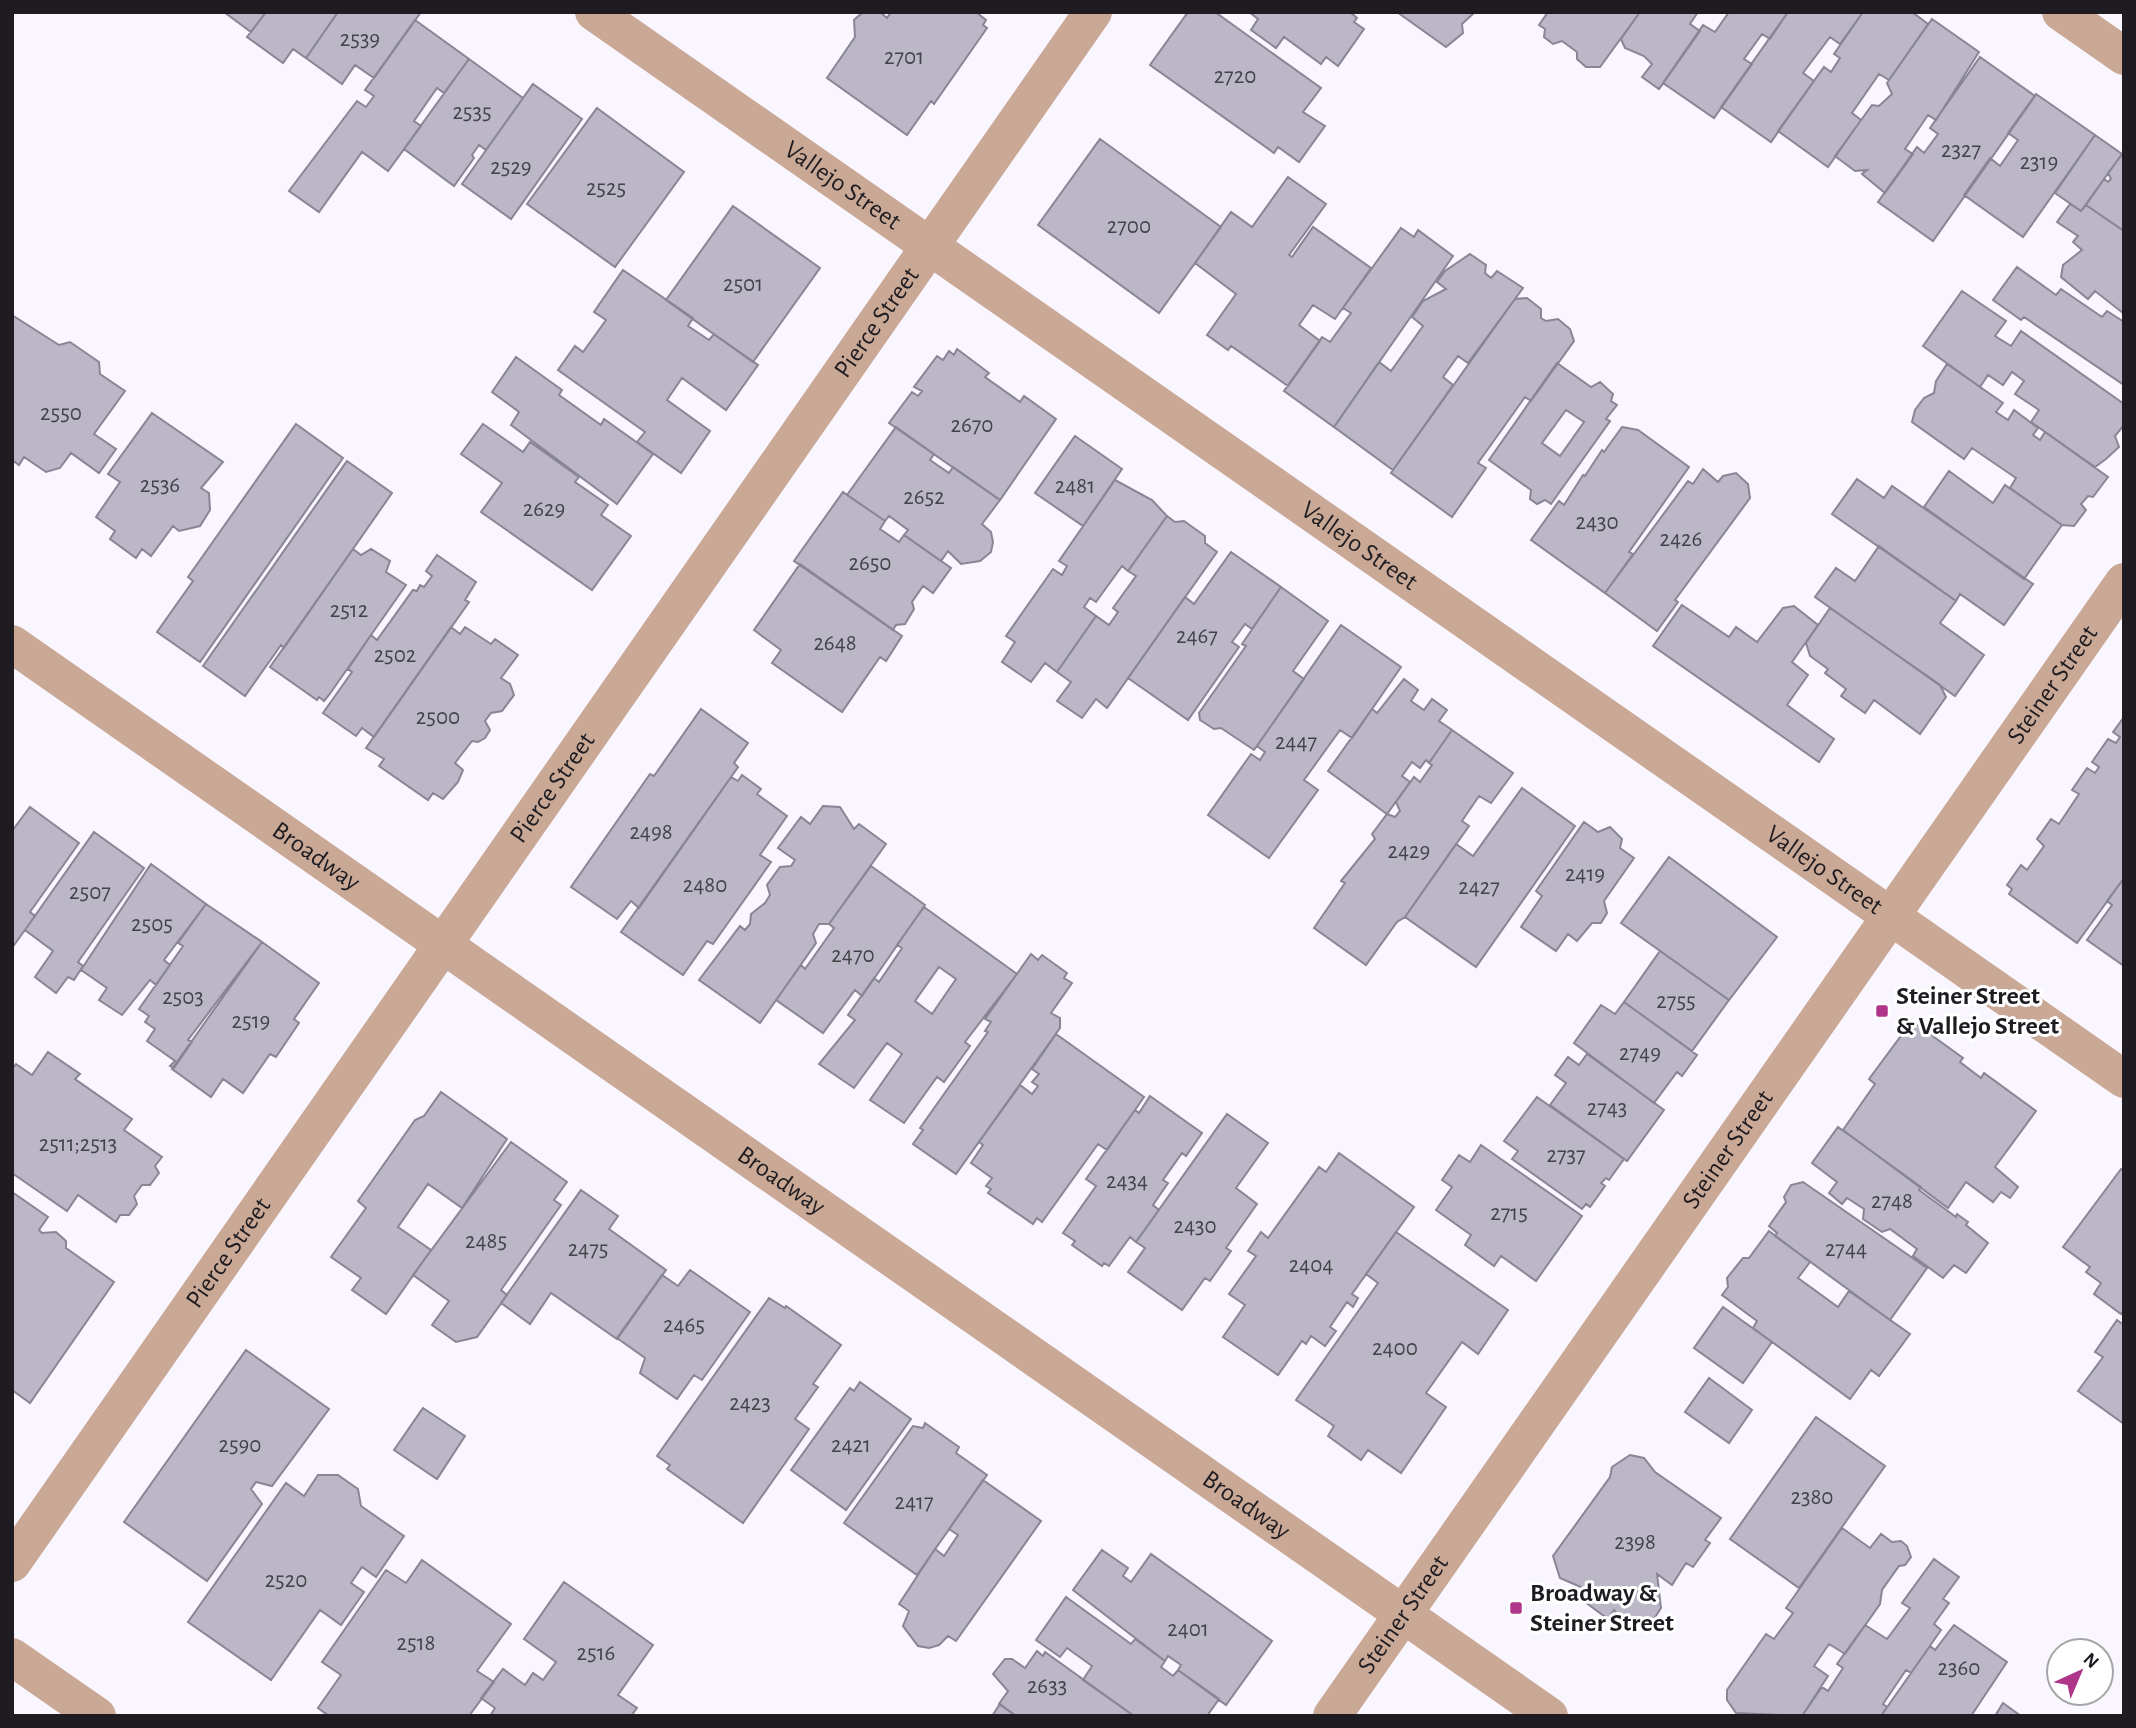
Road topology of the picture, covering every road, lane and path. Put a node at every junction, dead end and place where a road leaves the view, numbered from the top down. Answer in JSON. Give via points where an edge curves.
{"nodes":[{"id":1,"x":594,"y":12,"type":"edge"},
{"id":2,"x":1093,"y":12,"type":"edge"},
{"id":3,"x":2062,"y":12,"type":"edge"},
{"id":4,"x":2124,"y":56,"type":"edge"},
{"id":5,"x":930,"y":246,"type":"junction"},
{"id":6,"x":2124,"y":582,"type":"edge"},
{"id":7,"x":12,"y":644,"type":"edge"},
{"id":8,"x":1891,"y":917,"type":"junction"},
{"id":9,"x":443,"y":945,"type":"junction"},
{"id":10,"x":2124,"y":1079,"type":"edge"},
{"id":11,"x":12,"y":1563,"type":"edge"},
{"id":12,"x":1403,"y":1614,"type":"junction"},
{"id":13,"x":12,"y":1657,"type":"edge"},
{"id":14,"x":97,"y":1716,"type":"edge"},
{"id":15,"x":1332,"y":1716,"type":"edge"},
{"id":16,"x":1549,"y":1716,"type":"edge"}],
"edges":[{"from":1,"to":5,"type":"street","name":"Vallejo Street"},
{"from":2,"to":5,"type":"street","name":"Pierce Street"},
{"from":3,"to":4,"type":"street"},
{"from":5,"to":8,"type":"street","name":"Vallejo Street"},
{"from":5,"to":9,"type":"street","name":"Pierce Street"},
{"from":6,"to":8,"type":"street","name":"Steiner Street"},
{"from":7,"to":9,"type":"street","name":"Broadway"},
{"from":8,"to":10,"type":"street","name":"Vallejo Street"},
{"from":8,"to":12,"type":"street","name":"Steiner Street"},
{"from":9,"to":11,"type":"street","name":"Pierce Street"},
{"from":9,"to":12,"type":"street","name":"Broadway"},
{"from":12,"to":15,"type":"street","name":"Steiner Street"},
{"from":12,"to":16,"type":"street","name":"Broadway"},
{"from":13,"to":14,"type":"street"}]}
